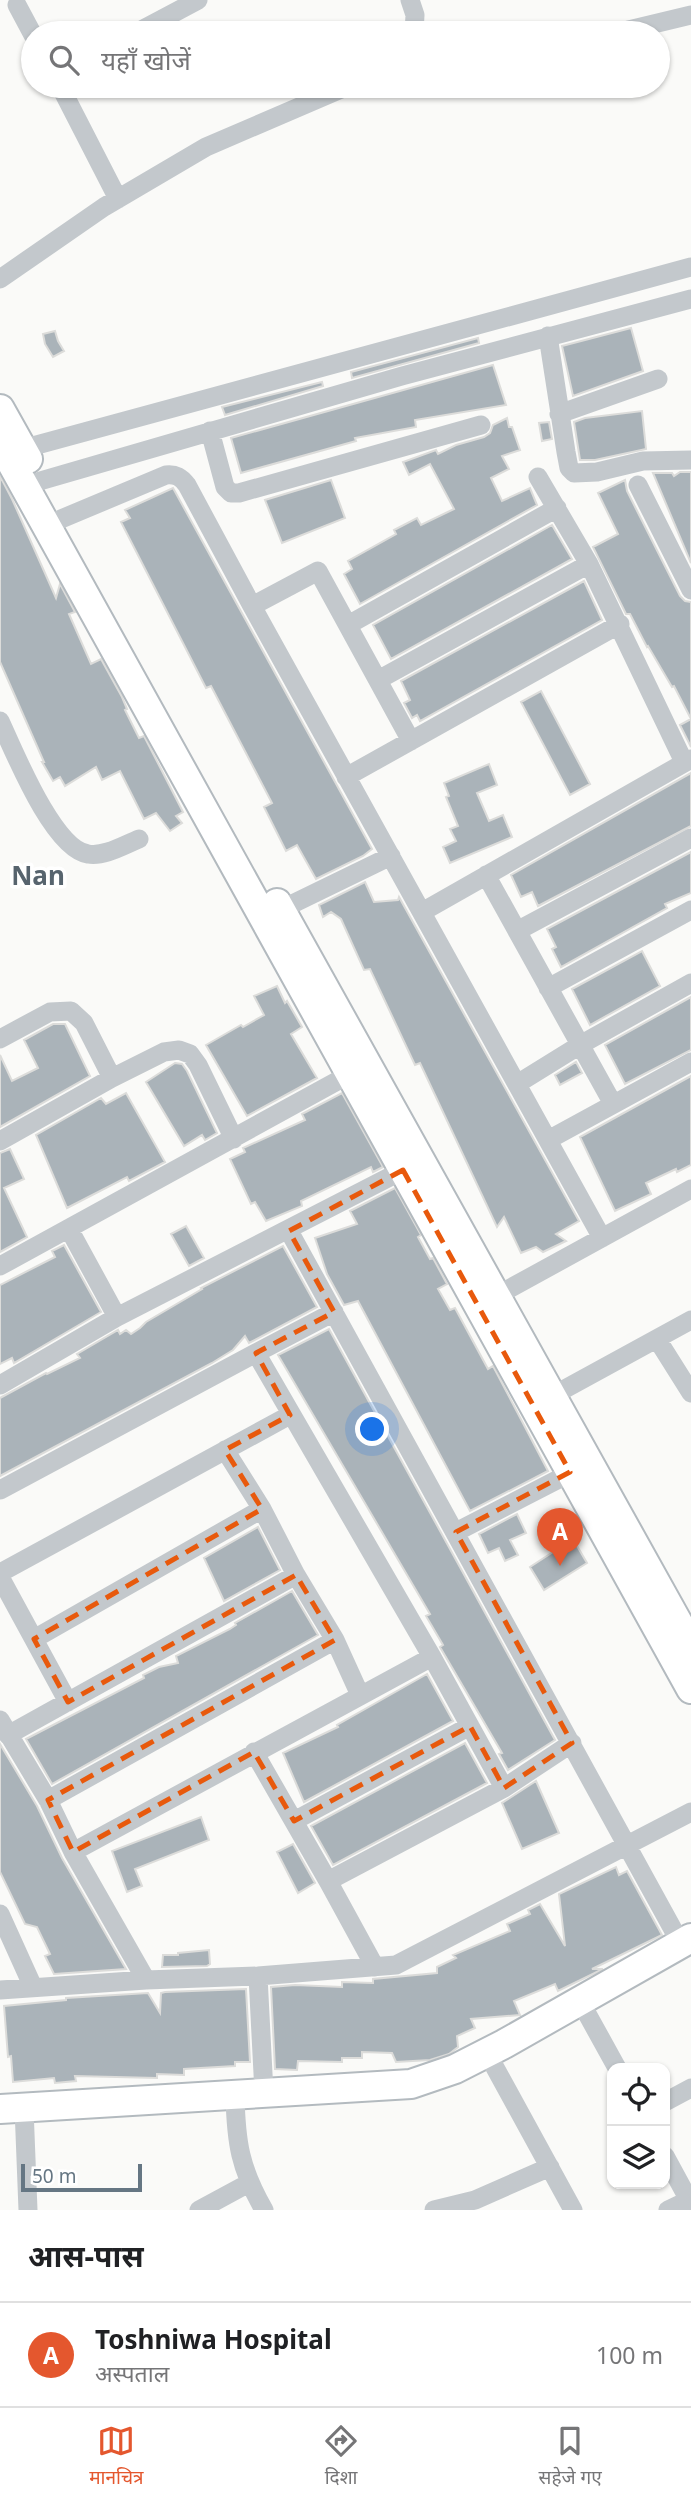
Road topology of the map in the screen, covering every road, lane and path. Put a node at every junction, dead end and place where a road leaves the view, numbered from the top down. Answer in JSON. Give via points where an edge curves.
{"nodes":[{"id":1,"x":198,"y":0,"type":"edge"},
{"id":2,"x":410,"y":0,"type":"edge"},
{"id":3,"x":14,"y":6,"type":"edge"},
{"id":4,"x":691,"y":15,"type":"edge"},
{"id":5,"x":24,"y":21,"type":"edge"},
{"id":6,"x":159,"y":21,"type":"edge"},
{"id":7,"x":415,"y":21,"type":"edge"},
{"id":8,"x":666,"y":21,"type":"edge"},
{"id":9,"x":66,"y":98,"type":"edge"},
{"id":10,"x":321,"y":98,"type":"edge"},
{"id":11,"x":118,"y":199,"type":"junction"},
{"id":12,"x":691,"y":267,"type":"edge"},
{"id":13,"x":0,"y":279,"type":"edge"},
{"id":14,"x":691,"y":299,"type":"edge"},
{"id":15,"x":548,"y":336,"type":"junction"},
{"id":16,"x":658,"y":379,"type":"dead end"},
{"id":17,"x":0,"y":409,"type":"edge"},
{"id":18,"x":559,"y":414,"type":"junction"},
{"id":19,"x":481,"y":425,"type":"dead end"},
{"id":20,"x":210,"y":431,"type":"junction"},
{"id":21,"x":6,"y":445,"type":"edge"},
{"id":22,"x":691,"y":460,"type":"edge"},
{"id":23,"x":538,"y":477,"type":"dead end"},
{"id":24,"x":40,"y":481,"type":"junction"},
{"id":25,"x":638,"y":485,"type":"dead end"},
{"id":26,"x":557,"y":508,"type":"junction"},
{"id":27,"x":61,"y":519,"type":"junction"},
{"id":28,"x":589,"y":564,"type":"junction"},
{"id":29,"x":691,"y":590,"type":"edge"},
{"id":30,"x":252,"y":606,"type":"junction"},
{"id":31,"x":620,"y":624,"type":"junction"},
{"id":32,"x":348,"y":625,"type":"junction"},
{"id":33,"x":378,"y":680,"type":"junction"},
{"id":34,"x":0,"y":721,"type":"edge"},
{"id":35,"x":411,"y":741,"type":"junction"},
{"id":36,"x":688,"y":761,"type":"edge"},
{"id":37,"x":346,"y":777,"type":"junction"},
{"id":38,"x":691,"y":838,"type":"edge"},
{"id":39,"x":139,"y":839,"type":"dead end"},
{"id":40,"x":391,"y":856,"type":"junction"},
{"id":41,"x":486,"y":875,"type":"junction"},
{"id":42,"x":280,"y":910,"type":"junction"},
{"id":43,"x":691,"y":910,"type":"edge"},
{"id":44,"x":422,"y":912,"type":"junction"},
{"id":45,"x":517,"y":931,"type":"junction"},
{"id":46,"x":691,"y":983,"type":"edge"},
{"id":47,"x":548,"y":988,"type":"junction"},
{"id":48,"x":0,"y":1039,"type":"edge"},
{"id":49,"x":580,"y":1045,"type":"junction"},
{"id":50,"x":691,"y":1062,"type":"edge"},
{"id":51,"x":358,"y":1070,"type":"junction"},
{"id":52,"x":112,"y":1078,"type":"junction"},
{"id":53,"x":517,"y":1084,"type":"junction"},
{"id":54,"x":613,"y":1104,"type":"junction"},
{"id":55,"x":234,"y":1139,"type":"junction"},
{"id":56,"x":548,"y":1140,"type":"junction"},
{"id":57,"x":0,"y":1141,"type":"edge"},
{"id":58,"x":412,"y":1166,"type":"junction"},
{"id":59,"x":691,"y":1189,"type":"edge"},
{"id":60,"x":69,"y":1229,"type":"junction"},
{"id":61,"x":289,"y":1231,"type":"junction"},
{"id":62,"x":602,"y":1238,"type":"junction"},
{"id":63,"x":0,"y":1266,"type":"edge"},
{"id":64,"x":496,"y":1296,"type":"junction"},
{"id":65,"x":334,"y":1312,"type":"junction"},
{"id":66,"x":117,"y":1317,"type":"junction"},
{"id":67,"x":691,"y":1320,"type":"edge"},
{"id":68,"x":657,"y":1339,"type":"junction"},
{"id":69,"x":256,"y":1353,"type":"junction"},
{"id":70,"x":0,"y":1385,"type":"edge"},
{"id":71,"x":691,"y":1393,"type":"edge"},
{"id":72,"x":552,"y":1396,"type":"junction"},
{"id":73,"x":290,"y":1415,"type":"junction"},
{"id":74,"x":225,"y":1450,"type":"junction"},
{"id":75,"x":580,"y":1468,"type":"junction"},
{"id":76,"x":0,"y":1490,"type":"edge"},
{"id":77,"x":262,"y":1509,"type":"junction"},
{"id":78,"x":456,"y":1532,"type":"junction"},
{"id":79,"x":0,"y":1575,"type":"edge"},
{"id":80,"x":296,"y":1575,"type":"junction"},
{"id":81,"x":34,"y":1639,"type":"junction"},
{"id":82,"x":335,"y":1640,"type":"junction"},
{"id":83,"x":691,"y":1646,"type":"edge"},
{"id":84,"x":432,"y":1657,"type":"junction"},
{"id":85,"x":691,"y":1689,"type":"edge"},
{"id":86,"x":360,"y":1695,"type":"junction"},
{"id":87,"x":68,"y":1702,"type":"junction"},
{"id":88,"x":470,"y":1726,"type":"junction"},
{"id":89,"x":4,"y":1727,"type":"edge"},
{"id":90,"x":572,"y":1743,"type":"junction"},
{"id":91,"x":254,"y":1752,"type":"junction"},
{"id":92,"x":504,"y":1788,"type":"junction"},
{"id":93,"x":48,"y":1800,"type":"junction"},
{"id":94,"x":691,"y":1812,"type":"edge"},
{"id":95,"x":293,"y":1821,"type":"junction"},
{"id":96,"x":628,"y":1845,"type":"junction"},
{"id":97,"x":73,"y":1852,"type":"junction"},
{"id":98,"x":328,"y":1881,"type":"junction"},
{"id":99,"x":0,"y":1914,"type":"edge"},
{"id":100,"x":686,"y":1941,"type":"edge"},
{"id":101,"x":375,"y":1967,"type":"junction"},
{"id":102,"x":258,"y":1976,"type":"junction"},
{"id":103,"x":146,"y":1980,"type":"junction"},
{"id":104,"x":33,"y":1987,"type":"junction"},
{"id":105,"x":0,"y":1990,"type":"edge"},
{"id":106,"x":580,"y":2001,"type":"junction"},
{"id":107,"x":487,"y":2053,"type":"junction"},
{"id":108,"x":614,"y":2063,"type":"edge"},
{"id":109,"x":691,"y":2088,"type":"edge"},
{"id":110,"x":264,"y":2093,"type":"junction"},
{"id":111,"x":235,"y":2095,"type":"junction"},
{"id":112,"x":670,"y":2099,"type":"edge"},
{"id":113,"x":12,"y":2109,"type":"edge"},
{"id":114,"x":670,"y":2165,"type":"edge"},
{"id":115,"x":550,"y":2167,"type":"junction"},
{"id":116,"x":249,"y":2183,"type":"junction"},
{"id":117,"x":690,"y":2202,"type":"edge"},
{"id":118,"x":28,"y":2210,"type":"edge"},
{"id":119,"x":199,"y":2210,"type":"edge"},
{"id":120,"x":264,"y":2210,"type":"edge"},
{"id":121,"x":434,"y":2210,"type":"edge"},
{"id":122,"x":573,"y":2210,"type":"edge"},
{"id":123,"x":668,"y":2210,"type":"edge"}],
"edges":[{"from":1,"to":6,"type":"street"},
{"from":2,"to":7,"type":"street"},
{"from":3,"to":5,"type":"street"},
{"from":4,"to":8,"type":"street"},
{"from":9,"to":11,"type":"street"},
{"from":10,"to":11,"type":"street","via":[[206,148]]},
{"from":11,"to":13,"type":"street"},
{"from":12,"to":21,"type":"street"},
{"from":14,"to":15,"type":"street"},
{"from":15,"to":18,"type":"street"},
{"from":15,"to":20,"type":"street"},
{"from":16,"to":18,"type":"street"},
{"from":17,"to":21,"type":"street"},
{"from":18,"to":22,"type":"street","via":[[569,468],[574,473],[643,461]]},
{"from":19,"to":20,"type":"street","via":[[239,493],[225,487]]},
{"from":20,"to":24,"type":"street"},
{"from":21,"to":24,"type":"street"},
{"from":21,"to":51,"type":"street"},
{"from":23,"to":26,"type":"street"},
{"from":24,"to":27,"type":"street"},
{"from":25,"to":29,"type":"street"},
{"from":26,"to":28,"type":"street"},
{"from":26,"to":32,"type":"street"},
{"from":27,"to":30,"type":"street","via":[[152,480],[173,474],[181,477]]},
{"from":27,"to":42,"type":"street"},
{"from":28,"to":31,"type":"street"},
{"from":28,"to":33,"type":"street"},
{"from":30,"to":32,"type":"street","via":[[318,570]]},
{"from":30,"to":37,"type":"street"},
{"from":31,"to":35,"type":"street"},
{"from":31,"to":36,"type":"street"},
{"from":32,"to":33,"type":"street"},
{"from":33,"to":35,"type":"street"},
{"from":34,"to":39,"type":"street","via":[[41,807],[70,845],[89,855]]},
{"from":35,"to":37,"type":"street"},
{"from":36,"to":41,"type":"street"},
{"from":37,"to":40,"type":"street"},
{"from":38,"to":45,"type":"street"},
{"from":40,"to":42,"type":"street"},
{"from":40,"to":44,"type":"street"},
{"from":41,"to":44,"type":"street"},
{"from":41,"to":45,"type":"street"},
{"from":42,"to":51,"type":"street"},
{"from":43,"to":47,"type":"street"},
{"from":44,"to":53,"type":"street"},
{"from":45,"to":47,"type":"street"},
{"from":46,"to":49,"type":"street"},
{"from":47,"to":49,"type":"street"},
{"from":48,"to":52,"type":"street","via":[[50,1012],[71,1011],[84,1023]]},
{"from":49,"to":53,"type":"street"},
{"from":49,"to":54,"type":"street"},
{"from":50,"to":54,"type":"street"},
{"from":51,"to":55,"type":"street"},
{"from":51,"to":58,"type":"street"},
{"from":52,"to":55,"type":"street","via":[[164,1052],[190,1054]]},
{"from":52,"to":57,"type":"street"},
{"from":53,"to":56,"type":"street"},
{"from":54,"to":56,"type":"street"},
{"from":55,"to":60,"type":"street"},
{"from":56,"to":62,"type":"street"},
{"from":58,"to":61,"type":"street"},
{"from":58,"to":64,"type":"street"},
{"from":58,"to":75,"type":"street"},
{"from":59,"to":62,"type":"street"},
{"from":60,"to":63,"type":"street"},
{"from":60,"to":66,"type":"street"},
{"from":61,"to":65,"type":"street"},
{"from":61,"to":66,"type":"street"},
{"from":62,"to":64,"type":"street"},
{"from":64,"to":72,"type":"street"},
{"from":65,"to":69,"type":"street"},
{"from":65,"to":78,"type":"street"},
{"from":66,"to":70,"type":"street"},
{"from":67,"to":68,"type":"street"},
{"from":68,"to":71,"type":"street"},
{"from":68,"to":72,"type":"street"},
{"from":69,"to":73,"type":"street"},
{"from":69,"to":76,"type":"street"},
{"from":72,"to":75,"type":"street"},
{"from":73,"to":74,"type":"street"},
{"from":73,"to":84,"type":"street"},
{"from":74,"to":77,"type":"street"},
{"from":74,"to":79,"type":"street"},
{"from":75,"to":78,"type":"street"},
{"from":75,"to":83,"type":"street"},
{"from":75,"to":85,"type":"street"},
{"from":77,"to":80,"type":"street"},
{"from":77,"to":81,"type":"street"},
{"from":78,"to":90,"type":"street"},
{"from":79,"to":81,"type":"street"},
{"from":80,"to":82,"type":"street"},
{"from":80,"to":87,"type":"street"},
{"from":81,"to":87,"type":"street"},
{"from":82,"to":86,"type":"street"},
{"from":82,"to":93,"type":"street"},
{"from":84,"to":86,"type":"street"},
{"from":84,"to":88,"type":"street"},
{"from":86,"to":91,"type":"street"},
{"from":87,"to":89,"type":"street"},
{"from":88,"to":92,"type":"street"},
{"from":88,"to":95,"type":"street"},
{"from":89,"to":93,"type":"street"},
{"from":90,"to":92,"type":"street"},
{"from":90,"to":96,"type":"street"},
{"from":91,"to":95,"type":"street"},
{"from":91,"to":97,"type":"street"},
{"from":92,"to":98,"type":"street"},
{"from":93,"to":97,"type":"street"},
{"from":94,"to":96,"type":"street"},
{"from":95,"to":98,"type":"street"},
{"from":96,"to":100,"type":"street"},
{"from":96,"to":101,"type":"street","via":[[396,1965]]},
{"from":97,"to":103,"type":"street"},
{"from":98,"to":101,"type":"street"},
{"from":99,"to":104,"type":"street"},
{"from":100,"to":106,"type":"street"},
{"from":101,"to":102,"type":"street"},
{"from":102,"to":103,"type":"street"},
{"from":102,"to":110,"type":"street"},
{"from":103,"to":104,"type":"street"},
{"from":104,"to":105,"type":"street"},
{"from":106,"to":107,"type":"street"},
{"from":106,"to":108,"type":"street"},
{"from":107,"to":110,"type":"street","via":[[411,2084]]},
{"from":107,"to":115,"type":"street"},
{"from":109,"to":112,"type":"street"},
{"from":110,"to":111,"type":"street"},
{"from":111,"to":113,"type":"street"},
{"from":111,"to":116,"type":"street","via":[[237,2145]]},
{"from":113,"to":118,"type":"street"},
{"from":114,"to":117,"type":"street"},
{"from":115,"to":121,"type":"street","via":[[475,2200]]},
{"from":115,"to":122,"type":"street"},
{"from":116,"to":119,"type":"street"},
{"from":116,"to":120,"type":"street"},
{"from":117,"to":123,"type":"street"}]}
